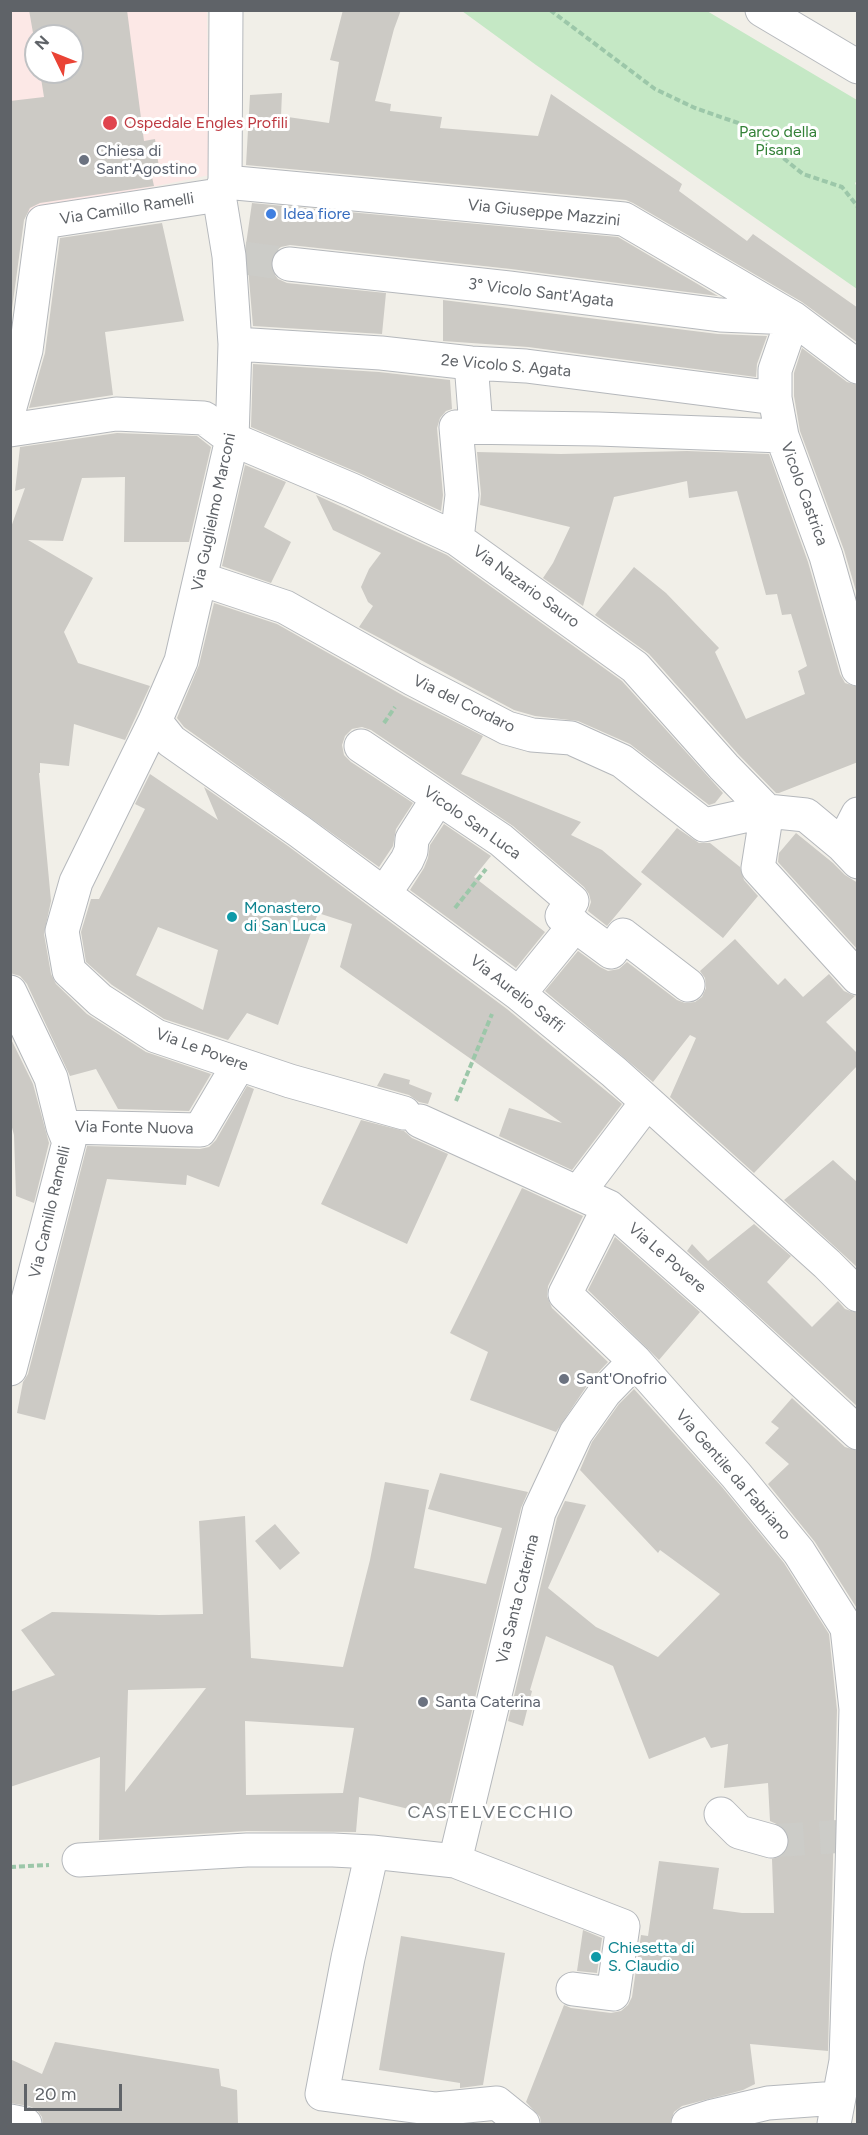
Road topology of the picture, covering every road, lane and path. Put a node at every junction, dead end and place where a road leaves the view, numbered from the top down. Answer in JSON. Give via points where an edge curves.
{"nodes":[{"id":1,"x":550,"y":10,"type":"edge"},
{"id":2,"x":762,"y":10,"type":"edge"},
{"id":3,"x":218,"y":11,"type":"edge"},
{"id":4,"x":858,"y":67,"type":"edge"},
{"id":5,"x":222,"y":189,"type":"junction"},
{"id":6,"x":858,"y":207,"type":"edge"},
{"id":7,"x":289,"y":264,"type":"tunnel mouth"},
{"id":8,"x":793,"y":318,"type":"junction"},
{"id":9,"x":235,"y":344,"type":"junction"},
{"id":10,"x":471,"y":363,"type":"junction"},
{"id":11,"x":858,"y":367,"type":"edge"},
{"id":12,"x":775,"y":398,"type":"junction"},
{"id":13,"x":10,"y":406,"type":"edge"},
{"id":14,"x":466,"y":427,"type":"junction"},
{"id":15,"x":10,"y":430,"type":"edge"},
{"id":16,"x":232,"y":439,"type":"junction"},
{"id":17,"x":784,"y":441,"type":"junction"},
{"id":18,"x":458,"y":538,"type":"junction"},
{"id":19,"x":201,"y":579,"type":"junction"},
{"id":20,"x":858,"y":669,"type":"edge"},
{"id":21,"x":413,"y":679,"type":"junction"},
{"id":22,"x":154,"y":721,"type":"junction"},
{"id":23,"x":363,"y":748,"type":"joint"},
{"id":24,"x":438,"y":798,"type":"junction"},
{"id":25,"x":767,"y":811,"type":"junction"},
{"id":26,"x":858,"y":814,"type":"edge"},
{"id":27,"x":505,"y":844,"type":"junction"},
{"id":28,"x":850,"y":853,"type":"edge"},
{"id":29,"x":384,"y":894,"type":"junction"},
{"id":30,"x":575,"y":925,"type":"junction"},
{"id":31,"x":436,"y":932,"type":"junction"},
{"id":32,"x":858,"y":978,"type":"edge"},
{"id":33,"x":688,"y":985,"type":"dead end"},
{"id":34,"x":512,"y":988,"type":"junction"},
{"id":35,"x":10,"y":992,"type":"edge"},
{"id":36,"x":239,"y":1064,"type":"junction"},
{"id":37,"x":648,"y":1102,"type":"junction"},
{"id":38,"x":423,"y":1122,"type":"junction"},
{"id":39,"x":63,"y":1127,"type":"junction"},
{"id":40,"x":578,"y":1193,"type":"junction"},
{"id":41,"x":609,"y":1208,"type":"junction"},
{"id":42,"x":858,"y":1295,"type":"edge"},
{"id":43,"x":635,"y":1361,"type":"junction"},
{"id":44,"x":10,"y":1369,"type":"edge"},
{"id":45,"x":858,"y":1433,"type":"edge"},
{"id":46,"x":857,"y":1709,"type":"edge"},
{"id":47,"x":721,"y":1814,"type":"dead end"},
{"id":48,"x":771,"y":1841,"type":"tunnel mouth"},
{"id":49,"x":372,"y":1852,"type":"junction"},
{"id":50,"x":79,"y":1860,"type":"dead end"},
{"id":51,"x":455,"y":1861,"type":"junction"},
{"id":52,"x":573,"y":1989,"type":"dead end"},
{"id":53,"x":836,"y":2111,"type":"edge"},
{"id":54,"x":10,"y":2121,"type":"edge"},
{"id":55,"x":25,"y":2124,"type":"edge"},
{"id":56,"x":523,"y":2124,"type":"edge"},
{"id":57,"x":688,"y":2124,"type":"edge"}],
"edges":[{"from":1,"to":6,"type":"path","via":[[655,88],[695,108],[741,124],[802,174],[842,187]]},
{"from":2,"to":4,"type":"street"},
{"from":3,"to":5,"type":"street","name":"Via Guglielmo Marconi"},
{"from":5,"to":8,"type":"street","name":"Via Giuseppe Mazzini","via":[[624,219]]},
{"from":5,"to":9,"type":"street","name":"Via Guglielmo Marconi","via":[[237,257]]},
{"from":5,"to":13,"type":"street","name":"Via Camillo Ramelli","via":[[44,222],[27,350]]},
{"from":7,"to":8,"type":"street","name":"3° Vicolo Sant'Agata","via":[[720,315]]},
{"from":8,"to":11,"type":"street","name":"Via Giuseppe Mazzini"},
{"from":8,"to":12,"type":"street","name":"Vicolo Castrica","via":[[775,370]]},
{"from":9,"to":10,"type":"street","name":"2e Vicolo S. Agata"},
{"from":9,"to":16,"type":"street","name":"Via Guglielmo Marconi"},
{"from":10,"to":12,"type":"street","name":"2e Vicolo S. Agata","via":[[526,366]]},
{"from":10,"to":14,"type":"street"},
{"from":12,"to":17,"type":"street","name":"Vicolo Castrica"},
{"from":14,"to":17,"type":"street","via":[[598,429]]},
{"from":14,"to":18,"type":"street"},
{"from":15,"to":16,"type":"street","name":"Via Nazario Sauro","via":[[127,414],[204,418]]},
{"from":16,"to":18,"type":"street","name":"Via Nazario Sauro"},
{"from":16,"to":19,"type":"street","name":"Via Guglielmo Marconi"},
{"from":17,"to":20,"type":"street","name":"Vicolo Castrica","via":[[826,556]]},
{"from":18,"to":25,"type":"street","name":"Via Nazario Sauro","via":[[635,667]]},
{"from":19,"to":21,"type":"street","name":"Via del Cordaro","via":[[285,607]]},
{"from":19,"to":22,"type":"street","name":"Via Guglielmo Marconi","via":[[181,662]]},
{"from":21,"to":23,"type":"path"},
{"from":21,"to":25,"type":"street","name":"Via del Cordaro","via":[[507,728],[532,735],[571,738],[622,760],[704,825]]},
{"from":22,"to":29,"type":"street","name":"Via Aurelio Saffi","via":[[171,741]]},
{"from":22,"to":36,"type":"street","name":"Via Le Povere","via":[[76,882],[62,931],[69,971],[100,1000],[156,1036]]},
{"from":23,"to":24,"type":"street","name":"Vicolo San Luca"},
{"from":24,"to":27,"type":"street","name":"Vicolo San Luca"},
{"from":24,"to":29,"type":"street","via":[[412,839],[407,860]]},
{"from":25,"to":28,"type":"street","via":[[806,815]]},
{"from":25,"to":32,"type":"street","via":[[758,868]]},
{"from":26,"to":28,"type":"street"},
{"from":27,"to":30,"type":"street","name":"Vicolo San Luca","via":[[572,901],[562,916]]},
{"from":27,"to":31,"type":"path"},
{"from":29,"to":31,"type":"street","name":"Via Aurelio Saffi"},
{"from":30,"to":33,"type":"street","via":[[611,952],[623,935]]},
{"from":30,"to":34,"type":"street"},
{"from":31,"to":34,"type":"street","name":"Via Aurelio Saffi"},
{"from":34,"to":37,"type":"street","name":"Via Aurelio Saffi"},
{"from":34,"to":38,"type":"path"},
{"from":35,"to":39,"type":"street","name":"Via Camillo Ramelli","via":[[51,1078]]},
{"from":36,"to":38,"type":"street","name":"Via Le Povere"},
{"from":36,"to":39,"type":"street","name":"Via Fonte Nuova","via":[[200,1130]]},
{"from":37,"to":40,"type":"street"},
{"from":37,"to":42,"type":"street","name":"Via Aurelio Saffi"},
{"from":38,"to":40,"type":"street","name":"Via Le Povere"},
{"from":39,"to":44,"type":"street","name":"Via Camillo Ramelli","via":[[69,1142]]},
{"from":40,"to":41,"type":"street","name":"Via Le Povere"},
{"from":41,"to":43,"type":"street","name":"Via Gentile da Fabriano","via":[[565,1294]]},
{"from":41,"to":45,"type":"street","name":"Via Le Povere"},
{"from":43,"to":46,"type":"street","name":"Via Gentile da Fabriano","via":[[799,1552],[847,1628]]},
{"from":43,"to":51,"type":"street","name":"Via Santa Caterina","via":[[605,1392],[576,1433],[539,1512]]},
{"from":46,"to":53,"type":"street","name":"Via Gentile da Fabriano","via":[[849,1835],[846,2061]]},
{"from":47,"to":48,"type":"street","via":[[739,1832]]},
{"from":49,"to":50,"type":"street","via":[[247,1850]]},
{"from":49,"to":51,"type":"street"},
{"from":49,"to":56,"type":"street","via":[[322,2094],[436,2109],[497,2103]]},
{"from":51,"to":52,"type":"street","via":[[623,1926],[613,1994]]},
{"from":53,"to":57,"type":"street","via":[[768,2103]]},
{"from":54,"to":55,"type":"street"}]}
